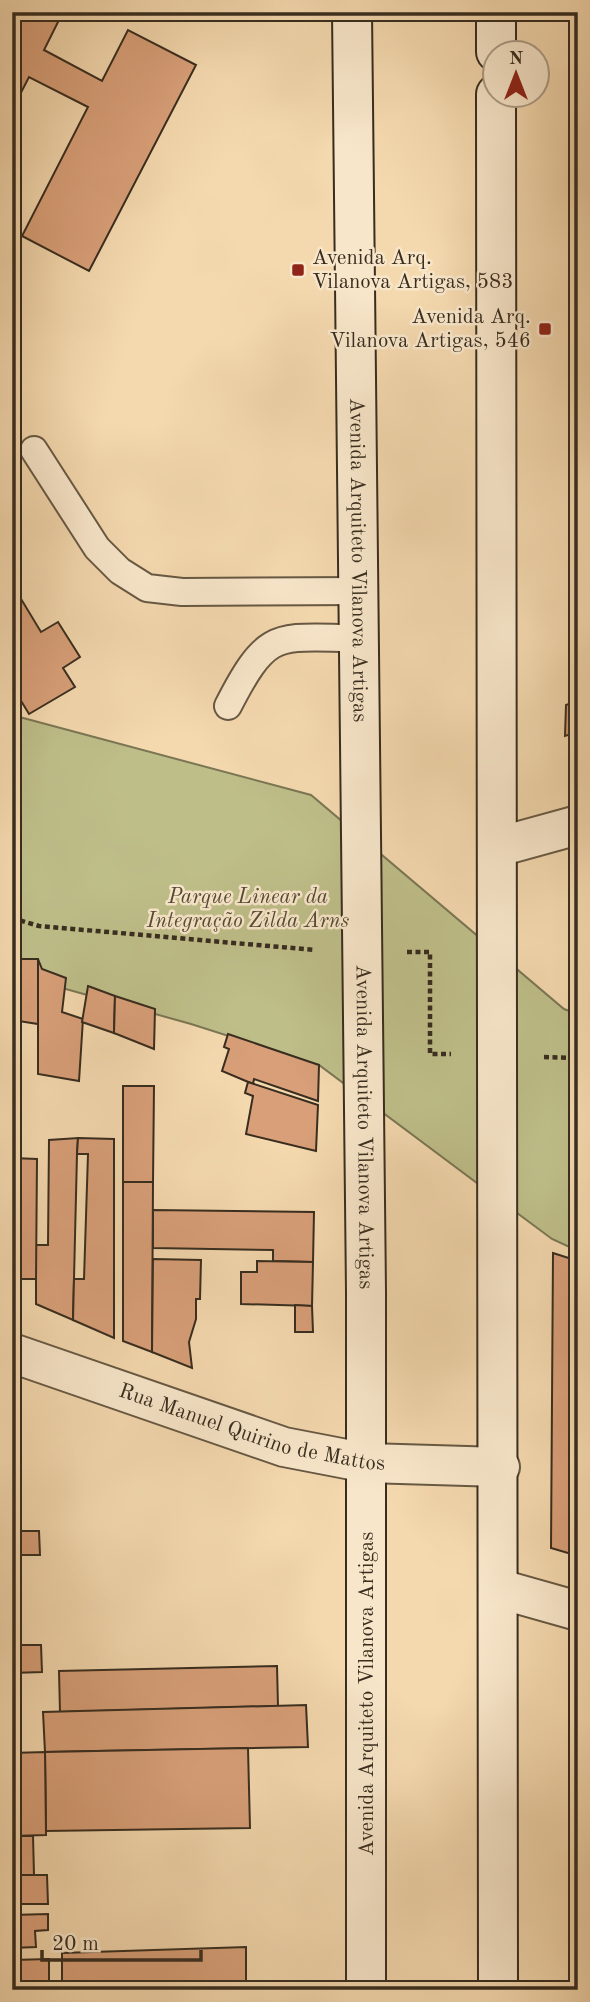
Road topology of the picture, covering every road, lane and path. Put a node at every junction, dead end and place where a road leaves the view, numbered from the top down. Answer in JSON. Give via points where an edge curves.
{"nodes":[{"id":1,"x":352,"y":12,"type":"edge"},
{"id":2,"x":496,"y":12,"type":"edge"},
{"id":3,"x":496,"y":38,"type":"edge"},
{"id":4,"x":496,"y":108,"type":"edge"},
{"id":5,"x":34,"y":450,"type":"dead end"},
{"id":6,"x":361,"y":591,"type":"junction"},
{"id":7,"x":361,"y":639,"type":"junction"},
{"id":8,"x":228,"y":706,"type":"dead end"},
{"id":9,"x":578,"y":825,"type":"edge"},
{"id":10,"x":498,"y":847,"type":"junction"},
{"id":11,"x":12,"y":918,"type":"edge"},
{"id":12,"x":363,"y":951,"type":"junction"},
{"id":13,"x":497,"y":1056,"type":"junction"},
{"id":14,"x":578,"y":1058,"type":"edge"},
{"id":15,"x":12,"y":1353,"type":"edge"},
{"id":16,"x":367,"y":1463,"type":"junction"},
{"id":17,"x":499,"y":1467,"type":"junction"},
{"id":18,"x":499,"y":1589,"type":"junction"},
{"id":19,"x":578,"y":1611,"type":"edge"},
{"id":20,"x":366,"y":1990,"type":"edge"},
{"id":21,"x":498,"y":1990,"type":"edge"}],
"edges":[{"from":1,"to":6,"type":"main road","name":"Avenida Arquiteto Vilanova Artigas"},
{"from":2,"to":3,"type":"main road"},
{"from":4,"to":10,"type":"main road"},
{"from":5,"to":6,"type":"lane","via":[[97,548],[120,572],[147,588],[182,592]]},
{"from":6,"to":7,"type":"main road","name":"Avenida Arquiteto Vilanova Artigas"},
{"from":7,"to":8,"type":"lane","via":[[284,639],[261,651]]},
{"from":7,"to":12,"type":"main road","name":"Avenida Arquiteto Vilanova Artigas"},
{"from":9,"to":10,"type":"main road"},
{"from":10,"to":13,"type":"main road"},
{"from":11,"to":12,"type":"path","via":[[39,926]]},
{"from":12,"to":13,"type":"path","via":[[430,952],[430,1054]]},
{"from":12,"to":16,"type":"main road","name":"Avenida Arquiteto Vilanova Artigas"},
{"from":13,"to":14,"type":"path"},
{"from":13,"to":17,"type":"main road"},
{"from":15,"to":16,"type":"main road","name":"Rua Manuel Quirino de Mattos","via":[[284,1447]]},
{"from":16,"to":17,"type":"main road","name":"Rua Manuel Quirino de Mattos"},
{"from":16,"to":20,"type":"main road","name":"Avenida Arquiteto Vilanova Artigas"},
{"from":17,"to":18,"type":"main road"},
{"from":18,"to":19,"type":"main road"},
{"from":18,"to":21,"type":"main road"}]}
